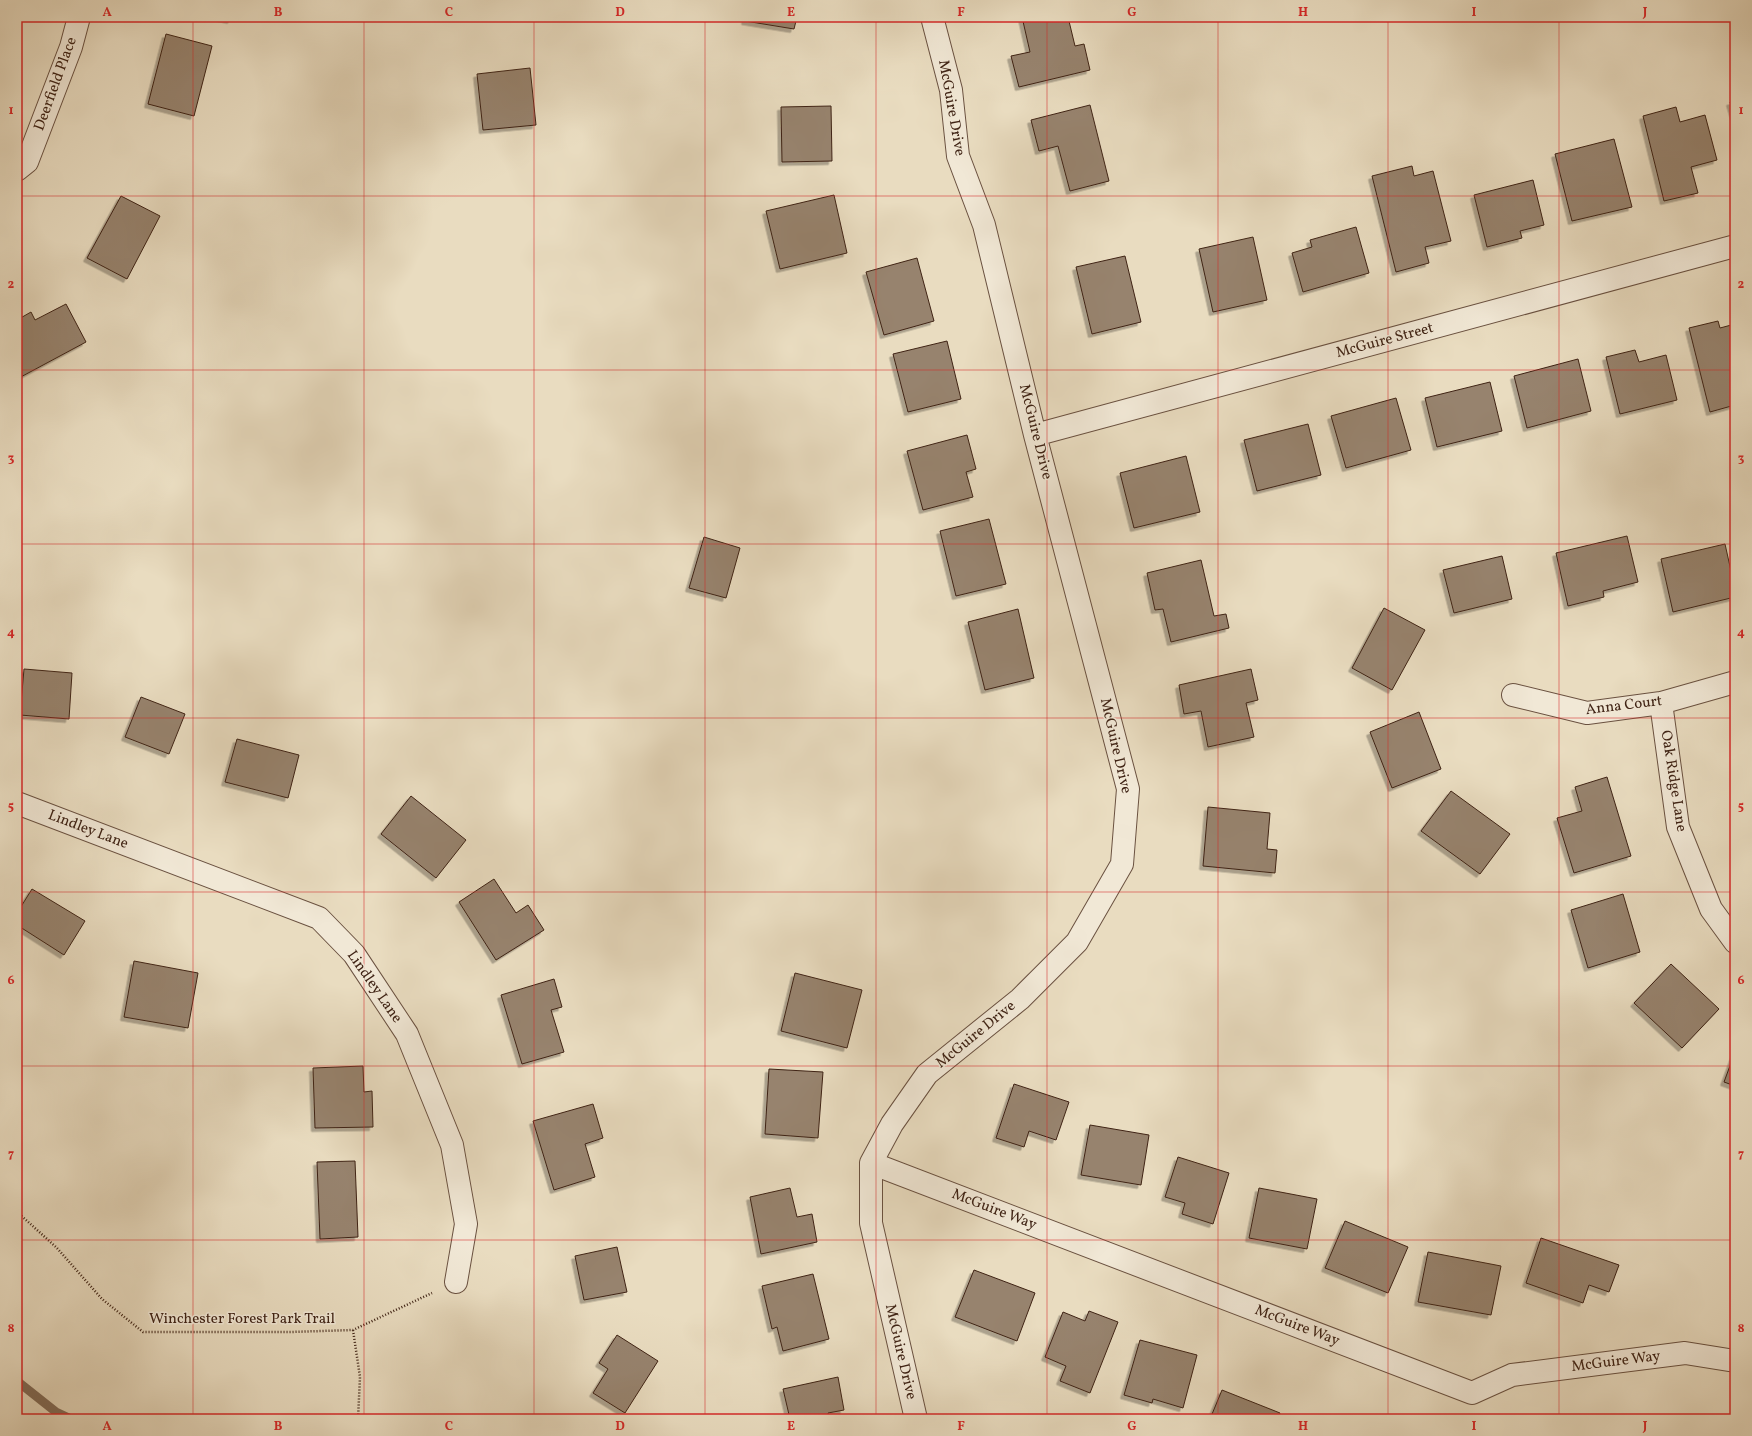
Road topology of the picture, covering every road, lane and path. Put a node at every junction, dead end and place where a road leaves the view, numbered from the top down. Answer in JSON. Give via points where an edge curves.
{"nodes":[{"id":1,"x":79,"y":17,"type":"edge"},
{"id":2,"x":932,"y":17,"type":"edge"},
{"id":3,"x":17,"y":170,"type":"edge"},
{"id":4,"x":1735,"y":246,"type":"edge"},
{"id":5,"x":1035,"y":435,"type":"junction"},
{"id":6,"x":1735,"y":682,"type":"edge"},
{"id":7,"x":1513,"y":695,"type":"dead end"},
{"id":8,"x":1661,"y":703,"type":"junction"},
{"id":9,"x":17,"y":802,"type":"edge"},
{"id":10,"x":1735,"y":942,"type":"edge"},
{"id":11,"x":871,"y":1163,"type":"junction"},
{"id":12,"x":17,"y":1212,"type":"edge"},
{"id":13,"x":456,"y":1282,"type":"joint"},
{"id":14,"x":353,"y":1330,"type":"junction"},
{"id":15,"x":1735,"y":1361,"type":"edge"},
{"id":16,"x":358,"y":1419,"type":"edge"},
{"id":17,"x":916,"y":1419,"type":"edge"}],
"edges":[{"from":1,"to":3,"type":"street","name":"Deerfield Place","via":[[71,48],[27,162]]},
{"from":2,"to":5,"type":"street","name":"McGuire Drive","via":[[951,90],[958,156],[984,225]]},
{"from":4,"to":5,"type":"street","name":"McGuire Street"},
{"from":5,"to":11,"type":"street","name":"McGuire Drive","via":[[1128,789],[1122,864],[1077,942],[1020,999],[927,1074],[892,1124]]},
{"from":6,"to":8,"type":"street","name":"Anna Court"},
{"from":7,"to":8,"type":"street","name":"Anna Court","via":[[1587,713]]},
{"from":8,"to":10,"type":"street","name":"Oak Ridge Lane","via":[[1678,828],[1711,909]]},
{"from":9,"to":13,"type":"street","name":"Lindley Lane","via":[[319,918],[354,954],[407,1034],[452,1145],[466,1224]]},
{"from":11,"to":15,"type":"street","name":"McGuire Way","via":[[1472,1393],[1512,1375],[1685,1353]]},
{"from":11,"to":17,"type":"street","name":"McGuire Drive","via":[[870,1223]]},
{"from":12,"to":14,"type":"path","name":"Winchester Forest Park Trail","via":[[56,1247],[102,1299],[143,1332]]},
{"from":13,"to":14,"type":"path","name":"Winchester Forest Park Trail"},
{"from":14,"to":16,"type":"path","via":[[360,1376]]}]}
